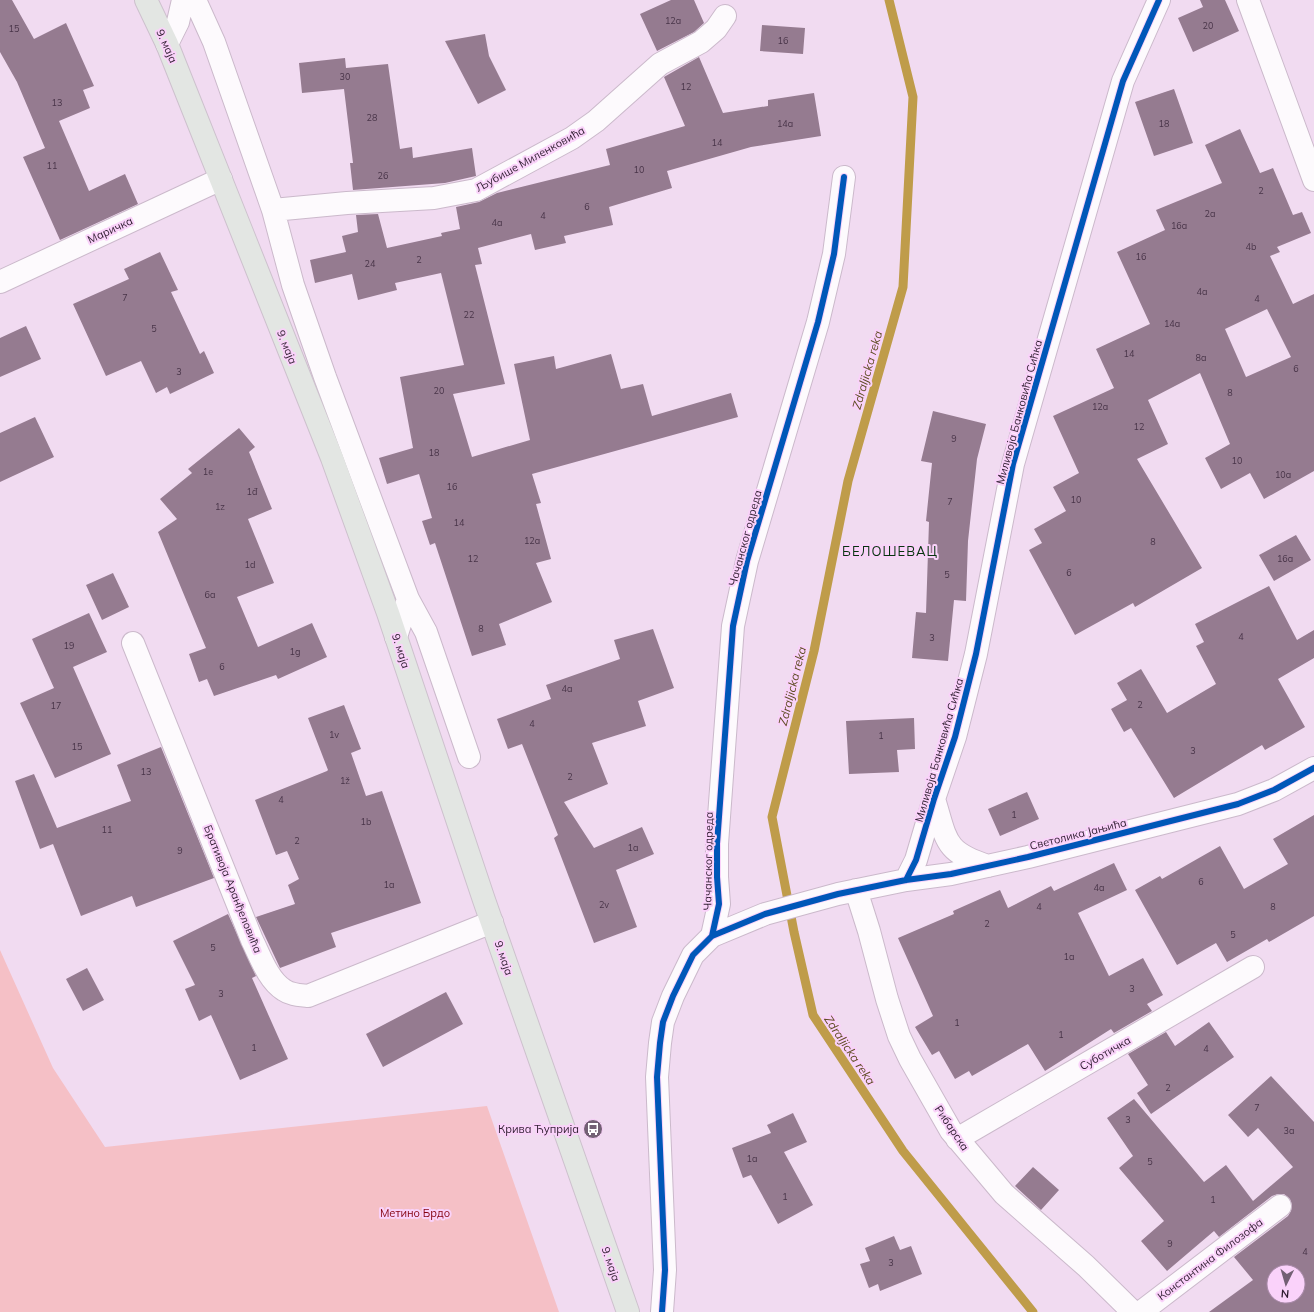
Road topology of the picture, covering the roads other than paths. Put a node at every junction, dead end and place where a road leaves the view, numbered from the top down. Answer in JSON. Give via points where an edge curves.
{"nodes":[{"id":1,"x":146,"y":0,"type":"edge"},
{"id":2,"x":183,"y":0,"type":"edge"},
{"id":3,"x":195,"y":0,"type":"edge"},
{"id":4,"x":1158,"y":0,"type":"edge"},
{"id":5,"x":1248,"y":0,"type":"edge"},
{"id":6,"x":725,"y":16,"type":"dead end"},
{"id":7,"x":168,"y":44,"type":"junction"},
{"id":8,"x":844,"y":177,"type":"dead end"},
{"id":9,"x":221,"y":179,"type":"junction"},
{"id":10,"x":1314,"y":180,"type":"edge"},
{"id":11,"x":272,"y":210,"type":"junction"},
{"id":12,"x":0,"y":282,"type":"edge"},
{"id":13,"x":408,"y":599,"type":"junction"},
{"id":14,"x":396,"y":637,"type":"junction"},
{"id":15,"x":133,"y":643,"type":"dead end"},
{"id":16,"x":469,"y":757,"type":"dead end"},
{"id":17,"x":1314,"y":768,"type":"edge"},
{"id":18,"x":934,"y":799,"type":"junction"},
{"id":19,"x":988,"y":866,"type":"junction"},
{"id":20,"x":906,"y":880,"type":"junction"},
{"id":21,"x":847,"y":892,"type":"junction"},
{"id":22,"x":492,"y":922,"type":"junction"},
{"id":23,"x":712,"y":936,"type":"junction"},
{"id":24,"x":1253,"y":967,"type":"dead end"},
{"id":25,"x":957,"y":1139,"type":"junction"},
{"id":26,"x":1280,"y":1206,"type":"dead end"},
{"id":27,"x":628,"y":1312,"type":"edge"},
{"id":28,"x":662,"y":1312,"type":"edge"},
{"id":29,"x":1133,"y":1312,"type":"edge"},
{"id":30,"x":1141,"y":1312,"type":"edge"}],
"edges":[{"from":1,"to":7,"type":"main road","name":"9. маја"},
{"from":2,"to":7,"type":"street","via":[[178,22]]},
{"from":3,"to":11,"type":"street","via":[[214,42]]},
{"from":4,"to":18,"type":"street","name":"Миливоја Банковића Сићка","via":[[1123,81],[1013,464],[976,654],[955,737]]},
{"from":5,"to":10,"type":"street"},
{"from":6,"to":11,"type":"street","name":"Љубише Миленковића","via":[[716,29],[701,42],[660,64],[596,121],[572,138],[476,190],[434,198]]},
{"from":7,"to":9,"type":"main road","name":"9. маја"},
{"from":8,"to":23,"type":"street","name":"Чачанског одреда","via":[[834,254],[818,322],[747,561],[733,626],[717,844],[719,904]]},
{"from":9,"to":12,"type":"street","name":"Маричка"},
{"from":9,"to":14,"type":"main road","name":"9. маја","via":[[332,458]]},
{"from":11,"to":13,"type":"street","via":[[295,292]]},
{"from":13,"to":14,"type":"street"},
{"from":13,"to":16,"type":"street","via":[[426,632]]},
{"from":14,"to":22,"type":"main road","name":"9. маја"},
{"from":15,"to":22,"type":"street","name":"Бративоја Аранђеловића","via":[[252,940],[264,965],[284,990],[295,995],[308,996]]},
{"from":17,"to":19,"type":"street","name":"Светолика Јањића","via":[[1274,790],[1238,804]]},
{"from":18,"to":19,"type":"street","via":[[951,846],[967,859]]},
{"from":18,"to":20,"type":"street","name":"Миливоја Банковића Сићка","via":[[916,860]]},
{"from":19,"to":20,"type":"street","name":"Светолика Јањића"},
{"from":20,"to":21,"type":"street","name":"Светолика Јањића"},
{"from":21,"to":23,"type":"street","name":"Светолика Јањића","via":[[765,914]]},
{"from":21,"to":25,"type":"street","name":"Рибарска","via":[[869,931],[899,1036]]},
{"from":22,"to":27,"type":"main road","name":"9. маја"},
{"from":23,"to":28,"type":"street","via":[[693,955],[673,996],[663,1022],[660,1043],[657,1077],[665,1270]]},
{"from":24,"to":25,"type":"street","name":"Суботичка"},
{"from":25,"to":29,"type":"street","name":"Рибарска","via":[[1004,1194],[1086,1266]]},
{"from":26,"to":30,"type":"street","name":"Константина Филозофа"}]}
